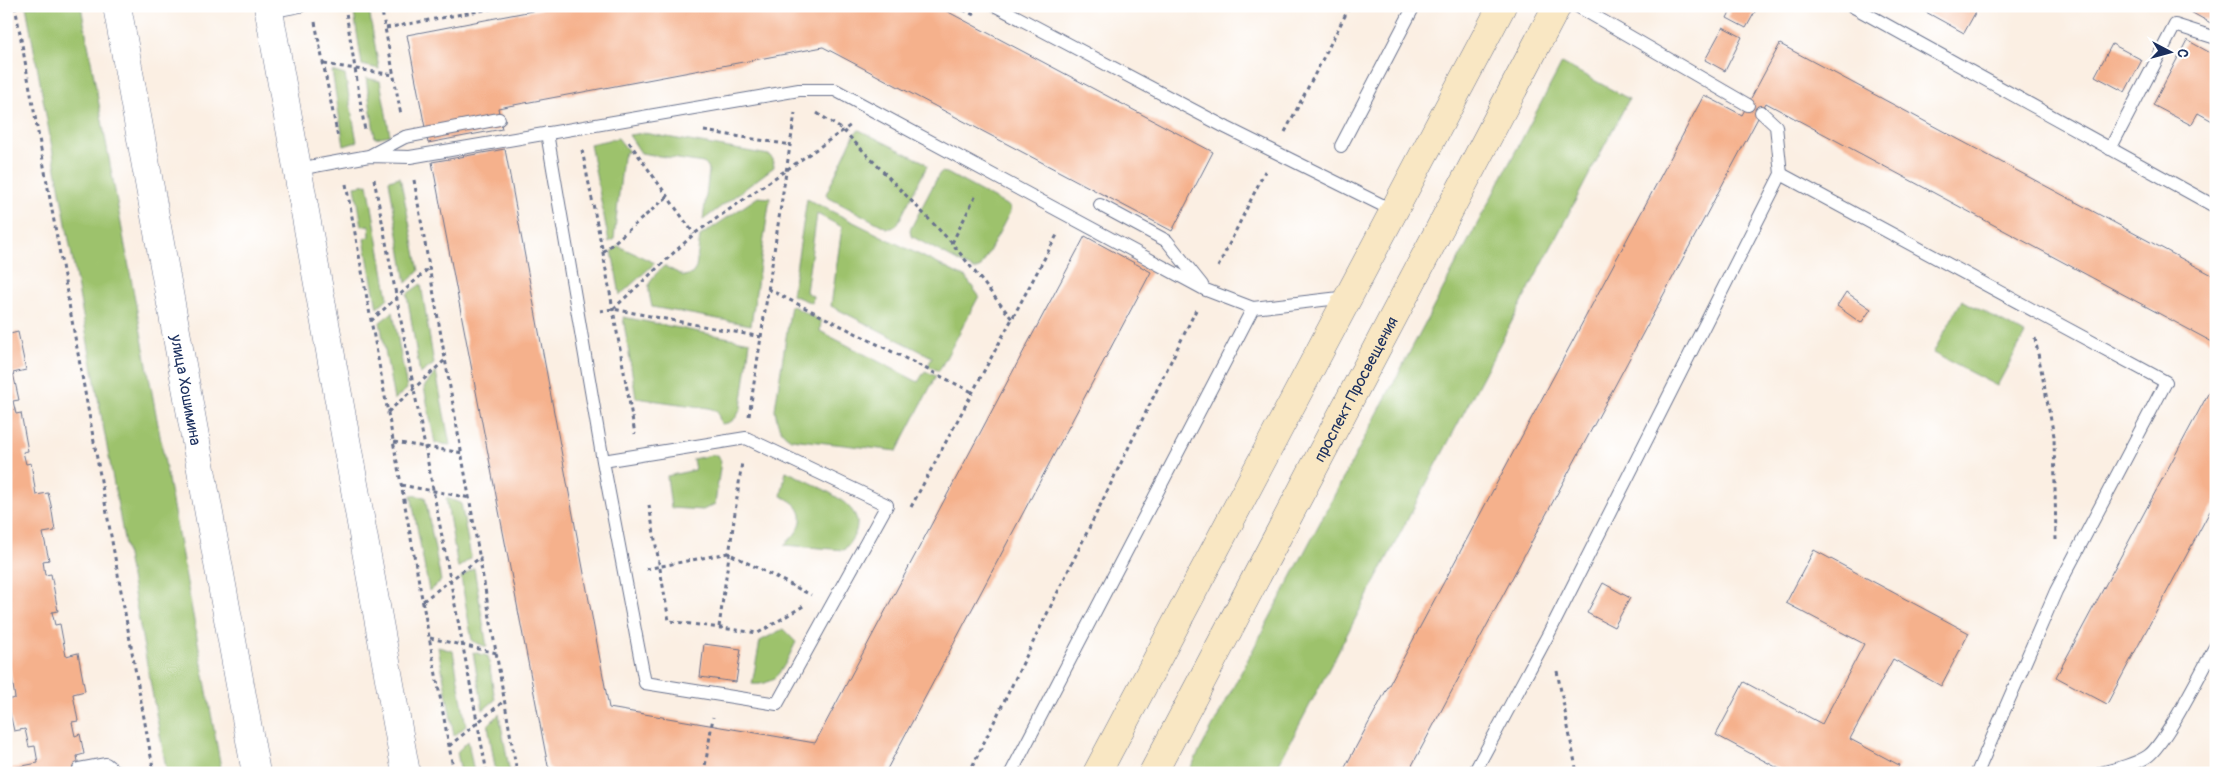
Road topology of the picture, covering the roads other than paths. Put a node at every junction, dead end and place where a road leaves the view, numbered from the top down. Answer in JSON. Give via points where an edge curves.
{"nodes":[{"id":1,"x":117,"y":6,"type":"edge"},
{"id":2,"x":300,"y":6,"type":"edge"},
{"id":3,"x":996,"y":6,"type":"edge"},
{"id":4,"x":1414,"y":6,"type":"edge"},
{"id":5,"x":1502,"y":6,"type":"edge"},
{"id":6,"x":1557,"y":6,"type":"edge"},
{"id":7,"x":1577,"y":6,"type":"edge"},
{"id":8,"x":1852,"y":6,"type":"edge"},
{"id":9,"x":269,"y":9,"type":"edge"},
{"id":10,"x":2216,"y":38,"type":"edge"},
{"id":11,"x":1748,"y":105,"type":"dead end"},
{"id":12,"x":1761,"y":112,"type":"dead end"},
{"id":13,"x":499,"y":119,"type":"dead end"},
{"id":14,"x":547,"y":133,"type":"junction"},
{"id":15,"x":1341,"y":146,"type":"dead end"},
{"id":16,"x":2110,"y":149,"type":"junction"},
{"id":17,"x":369,"y":156,"type":"junction"},
{"id":18,"x":298,"y":169,"type":"junction"},
{"id":19,"x":1781,"y":174,"type":"junction"},
{"id":20,"x":1100,"y":205,"type":"dead end"},
{"id":21,"x":2216,"y":207,"type":"edge"},
{"id":22,"x":1394,"y":211,"type":"junction"},
{"id":23,"x":1206,"y":290,"type":"junction"},
{"id":24,"x":1348,"y":297,"type":"junction"},
{"id":25,"x":1253,"y":308,"type":"junction"},
{"id":26,"x":603,"y":461,"type":"junction"},
{"id":27,"x":2216,"y":645,"type":"edge"},
{"id":28,"x":80,"y":769,"type":"dead end"},
{"id":29,"x":117,"y":773,"type":"edge"},
{"id":30,"x":256,"y":773,"type":"edge"},
{"id":31,"x":406,"y":773,"type":"edge"},
{"id":32,"x":1011,"y":773,"type":"edge"},
{"id":33,"x":1098,"y":773,"type":"edge"},
{"id":34,"x":1153,"y":773,"type":"edge"},
{"id":35,"x":1474,"y":773,"type":"edge"},
{"id":36,"x":1977,"y":773,"type":"edge"},
{"id":37,"x":2101,"y":773,"type":"edge"}],
"edges":[{"from":1,"to":30,"type":"street","name":"улица Хошимина"},
{"from":2,"to":9,"type":"lane"},
{"from":3,"to":22,"type":"lane"},
{"from":4,"to":15,"type":"lane"},
{"from":5,"to":22,"type":"main road"},
{"from":6,"to":34,"type":"main road","name":"проспект Просвещения"},
{"from":7,"to":11,"type":"lane"},
{"from":8,"to":16,"type":"lane"},
{"from":9,"to":18,"type":"street"},
{"from":10,"to":16,"type":"lane","via":[[2175,25]]},
{"from":12,"to":19,"type":"lane","via":[[1776,126]]},
{"from":13,"to":17,"type":"lane","via":[[405,137]]},
{"from":14,"to":17,"type":"lane","via":[[410,157]]},
{"from":14,"to":23,"type":"lane","via":[[836,90]]},
{"from":14,"to":26,"type":"lane"},
{"from":16,"to":21,"type":"lane"},
{"from":17,"to":18,"type":"lane"},
{"from":18,"to":31,"type":"street"},
{"from":19,"to":35,"type":"lane","via":[[1549,633]]},
{"from":19,"to":36,"type":"lane","via":[[2166,382],[2056,591]]},
{"from":20,"to":23,"type":"lane","via":[[1167,241]]},
{"from":22,"to":24,"type":"main road"},
{"from":23,"to":25,"type":"lane"},
{"from":24,"to":25,"type":"lane"},
{"from":24,"to":33,"type":"main road"},
{"from":25,"to":32,"type":"lane"},
{"from":26,"to":26,"type":"lane","via":[[645,683],[778,704],[887,505],[746,438]]},
{"from":27,"to":37,"type":"lane","via":[[2166,733],[2148,755]]},
{"from":28,"to":29,"type":"lane","via":[[106,764]]}]}
